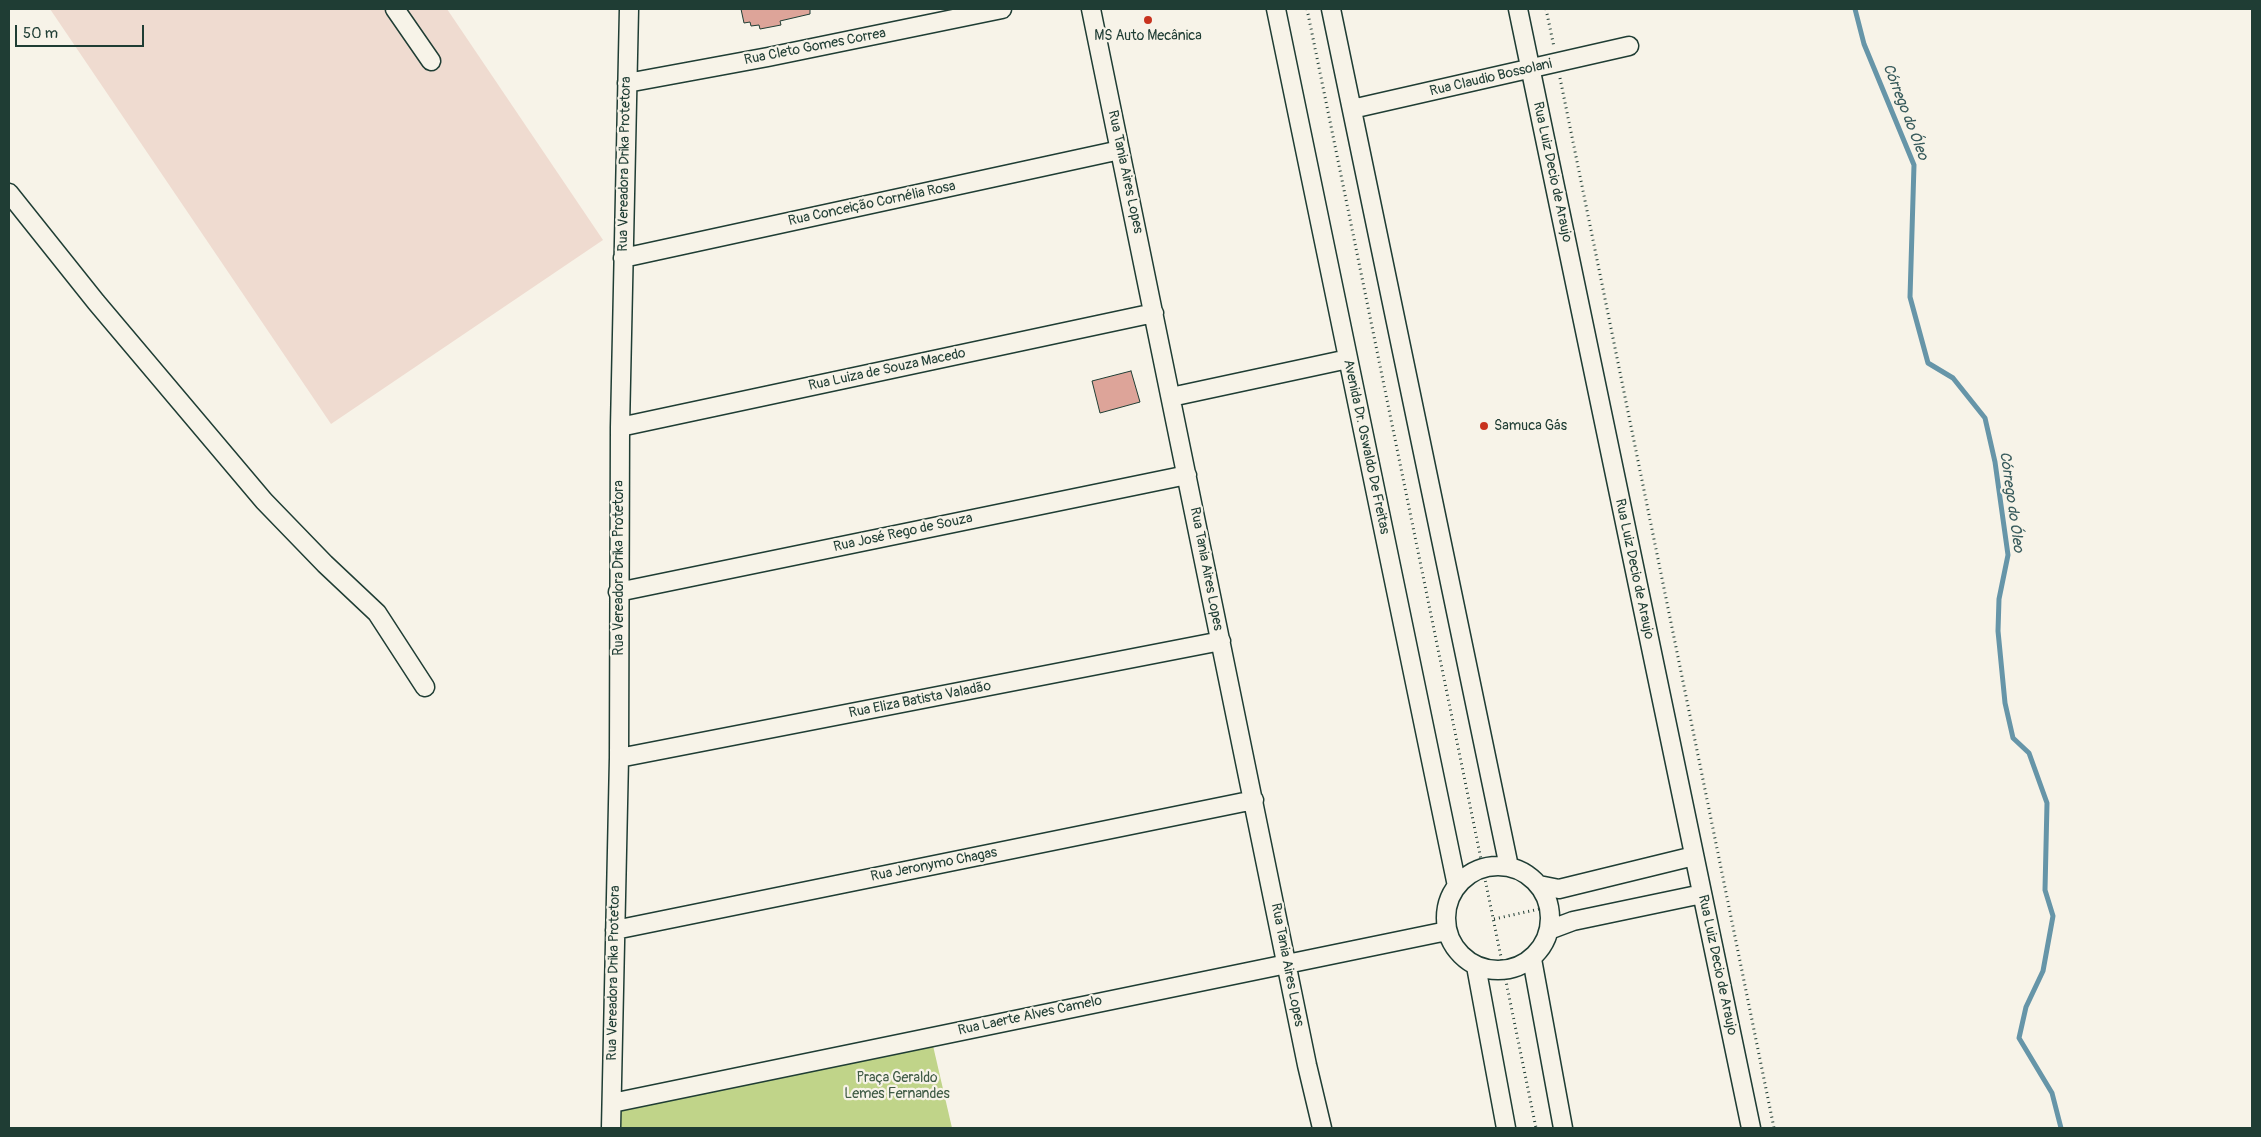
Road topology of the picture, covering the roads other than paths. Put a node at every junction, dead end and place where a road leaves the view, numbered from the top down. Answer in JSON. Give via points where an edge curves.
{"nodes":[{"id":1,"x":395,"y":9,"type":"edge"},
{"id":2,"x":629,"y":9,"type":"edge"},
{"id":3,"x":1002,"y":9,"type":"edge"},
{"id":4,"x":1091,"y":9,"type":"edge"},
{"id":5,"x":1276,"y":9,"type":"edge"},
{"id":6,"x":1331,"y":9,"type":"edge"},
{"id":7,"x":1518,"y":9,"type":"edge"},
{"id":8,"x":1629,"y":46,"type":"dead end"},
{"id":9,"x":431,"y":60,"type":"dead end"},
{"id":10,"x":1530,"y":69,"type":"junction"},
{"id":11,"x":627,"y":83,"type":"junction"},
{"id":12,"x":1352,"y":109,"type":"junction"},
{"id":13,"x":1120,"y":150,"type":"junction"},
{"id":14,"x":9,"y":193,"type":"edge"},
{"id":15,"x":623,"y":258,"type":"junction"},
{"id":16,"x":1154,"y":313,"type":"junction"},
{"id":17,"x":1348,"y":359,"type":"junction"},
{"id":18,"x":1171,"y":397,"type":"junction"},
{"id":19,"x":620,"y":427,"type":"junction"},
{"id":20,"x":1187,"y":475,"type":"junction"},
{"id":21,"x":618,"y":592,"type":"junction"},
{"id":22,"x":1221,"y":641,"type":"junction"},
{"id":23,"x":425,"y":687,"type":"dead end"},
{"id":24,"x":619,"y":758,"type":"junction"},
{"id":25,"x":1254,"y":800,"type":"junction"},
{"id":26,"x":1694,"y":856,"type":"junction"},
{"id":27,"x":1509,"y":867,"type":"junction"},
{"id":28,"x":1539,"y":885,"type":"junction"},
{"id":29,"x":1457,"y":886,"type":"junction"},
{"id":30,"x":1702,"y":894,"type":"junction"},
{"id":31,"x":615,"y":930,"type":"junction"},
{"id":32,"x":1549,"y":930,"type":"junction"},
{"id":33,"x":1447,"y":931,"type":"junction"},
{"id":34,"x":1532,"y":959,"type":"junction"},
{"id":35,"x":1287,"y":963,"type":"junction"},
{"id":36,"x":1476,"y":966,"type":"junction"},
{"id":37,"x":612,"y":1103,"type":"junction"},
{"id":38,"x":612,"y":1128,"type":"edge"},
{"id":39,"x":1322,"y":1128,"type":"edge"},
{"id":40,"x":1506,"y":1128,"type":"edge"},
{"id":41,"x":1563,"y":1128,"type":"edge"},
{"id":42,"x":1751,"y":1128,"type":"edge"}],
"edges":[{"from":1,"to":9,"type":"street"},
{"from":2,"to":11,"type":"street","name":"Rua Vereadora Drika Protetora"},
{"from":3,"to":11,"type":"street","name":"Rua Cleto Gomes Correa"},
{"from":4,"to":13,"type":"street","name":"Rua Tania Aires Lopes"},
{"from":5,"to":17,"type":"street","name":"Avenida Dr. Oswaldo De Freitas"},
{"from":6,"to":12,"type":"street"},
{"from":7,"to":10,"type":"street","name":"Rua Luiz Decio de Araujo"},
{"from":8,"to":10,"type":"street","name":"Rua Claudio Bossolani"},
{"from":10,"to":12,"type":"street","name":"Rua Claudio Bossolani"},
{"from":10,"to":26,"type":"street","name":"Rua Luiz Decio de Araujo"},
{"from":11,"to":15,"type":"street","name":"Rua Vereadora Drika Protetora"},
{"from":12,"to":27,"type":"street"},
{"from":13,"to":15,"type":"street","name":"Rua Conceição Cornélia Rosa"},
{"from":13,"to":16,"type":"street","name":"Rua Tania Aires Lopes"},
{"from":14,"to":23,"type":"street","via":[[264,501],[377,613]]},
{"from":15,"to":19,"type":"street","name":"Rua Vereadora Drika Protetora"},
{"from":16,"to":18,"type":"street","name":"Rua Tania Aires Lopes"},
{"from":16,"to":19,"type":"street","name":"Rua Luiza de Souza Macedo"},
{"from":17,"to":18,"type":"street"},
{"from":17,"to":29,"type":"street","name":"Avenida Dr. Oswaldo De Freitas"},
{"from":18,"to":20,"type":"street","name":"Rua Tania Aires Lopes"},
{"from":19,"to":21,"type":"street","name":"Rua Vereadora Drika Protetora"},
{"from":20,"to":21,"type":"street","name":"Rua José Rego de Souza"},
{"from":20,"to":22,"type":"street","name":"Rua Tania Aires Lopes"},
{"from":21,"to":24,"type":"street","name":"Rua Vereadora Drika Protetora"},
{"from":22,"to":24,"type":"street","name":"Rua Eliza Batista Valadão"},
{"from":22,"to":25,"type":"street","name":"Rua Tania Aires Lopes"},
{"from":24,"to":31,"type":"street","name":"Rua Vereadora Drika Protetora"},
{"from":25,"to":31,"type":"street","name":"Rua Jeronymo Chagas"},
{"from":25,"to":35,"type":"street","name":"Rua Tania Aires Lopes"},
{"from":26,"to":28,"type":"street","via":[[1559,888]]},
{"from":26,"to":30,"type":"street","name":"Rua Luiz Decio de Araujo"},
{"from":27,"to":28,"type":"street"},
{"from":27,"to":29,"type":"street","via":[[1483,868]]},
{"from":28,"to":32,"type":"street","via":[[1549,907]]},
{"from":29,"to":33,"type":"street","via":[[1447,907]]},
{"from":30,"to":32,"type":"street","via":[[1573,921]]},
{"from":30,"to":42,"type":"street","name":"Rua Luiz Decio de Araujo"},
{"from":31,"to":37,"type":"street","name":"Rua Vereadora Drika Protetora"},
{"from":32,"to":34,"type":"street","via":[[1543,946]]},
{"from":33,"to":35,"type":"street","name":"Rua Laerte Alves Camelo"},
{"from":33,"to":36,"type":"street","via":[[1458,952]]},
{"from":34,"to":36,"type":"street","via":[[1522,966],[1504,970]]},
{"from":34,"to":41,"type":"street"},
{"from":35,"to":37,"type":"street","name":"Rua Laerte Alves Camelo"},
{"from":35,"to":39,"type":"street","name":"Rua Tania Aires Lopes"},
{"from":36,"to":40,"type":"street"},
{"from":37,"to":38,"type":"street","name":"Rua Vereadora Drika Protetora"}]}
